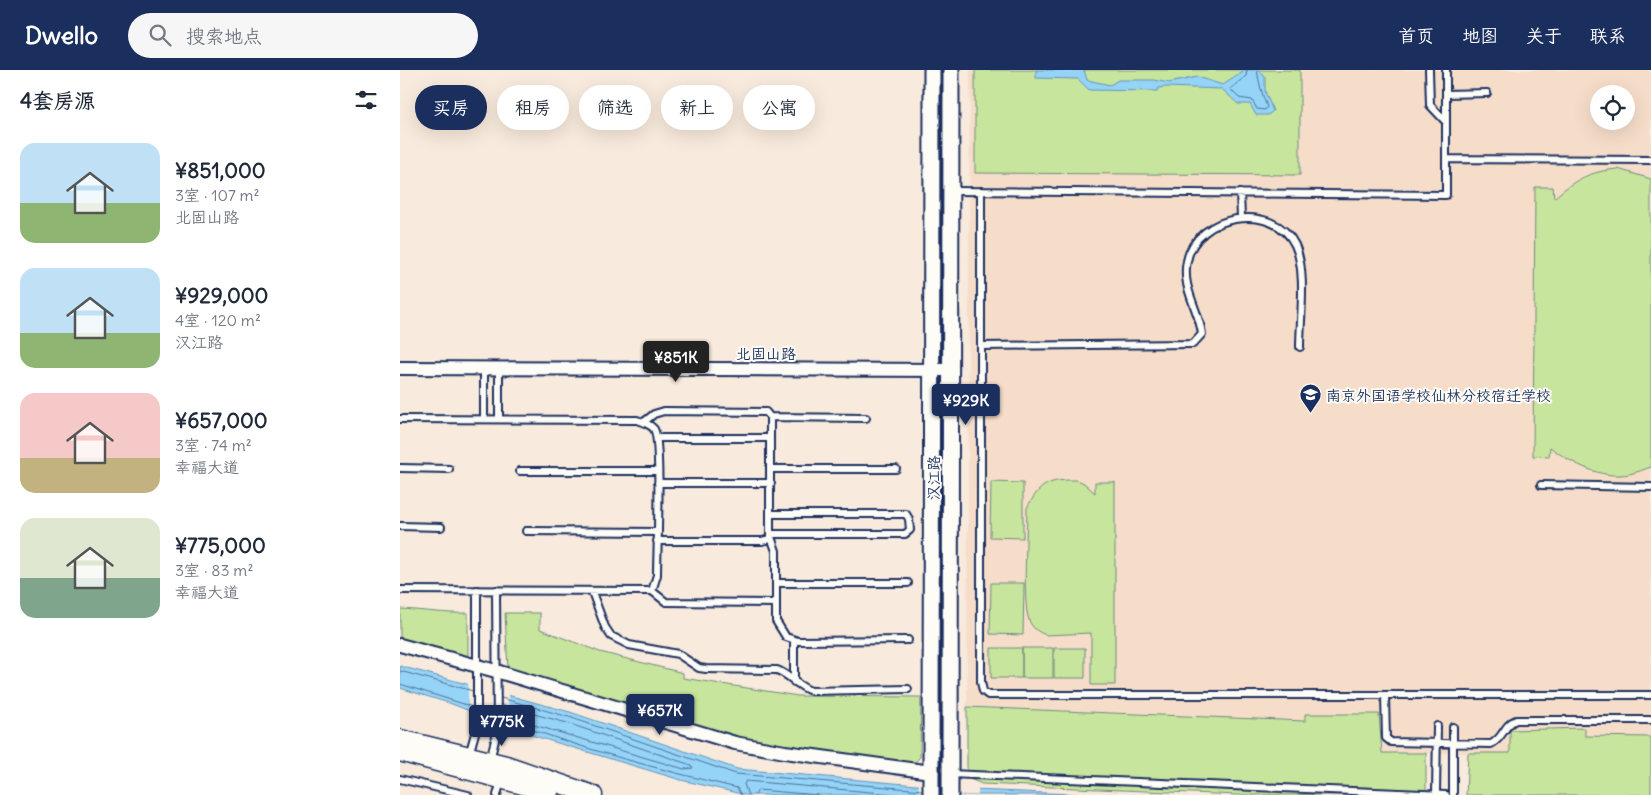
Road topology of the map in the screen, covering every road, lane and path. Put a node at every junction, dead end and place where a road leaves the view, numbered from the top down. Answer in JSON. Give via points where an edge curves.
{"nodes":[{"id":1,"x":932,"y":70,"type":"edge"},
{"id":2,"x":951,"y":70,"type":"edge"},
{"id":3,"x":1429,"y":70,"type":"edge"},
{"id":4,"x":1446,"y":70,"type":"edge"},
{"id":5,"x":1487,"y":93,"type":"dead end"},
{"id":6,"x":1446,"y":94,"type":"junction"},
{"id":7,"x":1446,"y":122,"type":"junction"},
{"id":8,"x":1446,"y":159,"type":"junction"},
{"id":9,"x":1651,"y":160,"type":"edge"},
{"id":10,"x":951,"y":191,"type":"junction"},
{"id":11,"x":981,"y":191,"type":"junction"},
{"id":12,"x":1240,"y":193,"type":"junction"},
{"id":13,"x":1241,"y":217,"type":"junction"},
{"id":14,"x":981,"y":346,"type":"junction"},
{"id":15,"x":1300,"y":347,"type":"dead end"},
{"id":16,"x":400,"y":368,"type":"edge"},
{"id":17,"x":484,"y":368,"type":"junction"},
{"id":18,"x":499,"y":368,"type":"junction"},
{"id":19,"x":933,"y":370,"type":"junction"},
{"id":20,"x":952,"y":370,"type":"junction"},
{"id":21,"x":770,"y":417,"type":"junction"},
{"id":22,"x":866,"y":418,"type":"dead end"},
{"id":23,"x":400,"y":419,"type":"edge"},
{"id":24,"x":484,"y":420,"type":"junction"},
{"id":25,"x":500,"y":420,"type":"junction"},
{"id":26,"x":644,"y":422,"type":"junction"},
{"id":27,"x":657,"y":438,"type":"junction"},
{"id":28,"x":770,"y":438,"type":"junction"},
{"id":29,"x":400,"y":468,"type":"edge"},
{"id":30,"x":449,"y":468,"type":"dead end"},
{"id":31,"x":770,"y":468,"type":"junction"},
{"id":32,"x":896,"y":469,"type":"dead end"},
{"id":33,"x":520,"y":471,"type":"dead end"},
{"id":34,"x":658,"y":471,"type":"junction"},
{"id":35,"x":658,"y":483,"type":"junction"},
{"id":36,"x":771,"y":483,"type":"junction"},
{"id":37,"x":1541,"y":485,"type":"dead end"},
{"id":38,"x":1651,"y":487,"type":"edge"},
{"id":39,"x":771,"y":514,"type":"junction"},
{"id":40,"x":400,"y":526,"type":"edge"},
{"id":41,"x":441,"y":527,"type":"dead end"},
{"id":42,"x":526,"y":531,"type":"dead end"},
{"id":43,"x":657,"y":532,"type":"junction"},
{"id":44,"x":771,"y":535,"type":"junction"},
{"id":45,"x":657,"y":541,"type":"junction"},
{"id":46,"x":776,"y":583,"type":"junction"},
{"id":47,"x":908,"y":583,"type":"dead end"},
{"id":48,"x":400,"y":590,"type":"edge"},
{"id":49,"x":477,"y":590,"type":"junction"},
{"id":50,"x":496,"y":590,"type":"junction"},
{"id":51,"x":652,"y":591,"type":"junction"},
{"id":52,"x":592,"y":592,"type":"junction"},
{"id":53,"x":776,"y":603,"type":"junction"},
{"id":54,"x":794,"y":640,"type":"junction"},
{"id":55,"x":908,"y":640,"type":"dead end"},
{"id":56,"x":400,"y":645,"type":"edge"},
{"id":57,"x":477,"y":666,"type":"junction"},
{"id":58,"x":496,"y":671,"type":"junction"},
{"id":59,"x":794,"y":682,"type":"junction"},
{"id":60,"x":908,"y":689,"type":"dead end"},
{"id":61,"x":1385,"y":695,"type":"junction"},
{"id":62,"x":1651,"y":695,"type":"edge"},
{"id":63,"x":1651,"y":720,"type":"edge"},
{"id":64,"x":1437,"y":726,"type":"dead end"},
{"id":65,"x":1453,"y":726,"type":"dead end"},
{"id":66,"x":400,"y":739,"type":"edge"},
{"id":67,"x":1437,"y":743,"type":"junction"},
{"id":68,"x":1453,"y":743,"type":"junction"},
{"id":69,"x":400,"y":752,"type":"edge"},
{"id":70,"x":468,"y":762,"type":"junction"},
{"id":71,"x":496,"y":775,"type":"edge"},
{"id":72,"x":400,"y":779,"type":"edge"},
{"id":73,"x":931,"y":782,"type":"edge"},
{"id":74,"x":950,"y":784,"type":"edge"},
{"id":75,"x":468,"y":795,"type":"edge"},
{"id":76,"x":556,"y":795,"type":"edge"},
{"id":77,"x":593,"y":795,"type":"edge"},
{"id":78,"x":1436,"y":795,"type":"edge"},
{"id":79,"x":1446,"y":795,"type":"edge"},
{"id":80,"x":1453,"y":795,"type":"edge"}],
"edges":[{"from":1,"to":19,"type":"street","name":"汉江路"},
{"from":2,"to":10,"type":"street","name":"汉江路"},
{"from":3,"to":7,"type":"lane","via":[[1430,105]]},
{"from":4,"to":6,"type":"lane"},
{"from":5,"to":6,"type":"lane"},
{"from":6,"to":7,"type":"lane"},
{"from":7,"to":8,"type":"lane"},
{"from":8,"to":9,"type":"lane"},
{"from":8,"to":12,"type":"lane","via":[[1446,195]]},
{"from":10,"to":11,"type":"lane"},
{"from":10,"to":20,"type":"street","name":"汉江路"},
{"from":11,"to":12,"type":"lane"},
{"from":11,"to":14,"type":"lane"},
{"from":12,"to":13,"type":"lane"},
{"from":13,"to":14,"type":"lane","via":[[1224,221],[1209,230],[1196,241],[1187,260],[1187,287],[1202,334],[1193,344]]},
{"from":13,"to":15,"type":"lane","via":[[1260,219],[1281,228],[1294,244],[1300,262]]},
{"from":14,"to":61,"type":"lane","via":[[983,691],[988,695]]},
{"from":16,"to":17,"type":"street","name":"北固山路"},
{"from":17,"to":18,"type":"street","name":"北固山路"},
{"from":17,"to":24,"type":"lane"},
{"from":18,"to":19,"type":"street","name":"北固山路"},
{"from":18,"to":25,"type":"lane"},
{"from":19,"to":20,"type":"street","name":"北固山路"},
{"from":19,"to":73,"type":"street","name":"汉江路"},
{"from":20,"to":74,"type":"street","name":"汉江路"},
{"from":21,"to":22,"type":"lane"},
{"from":21,"to":26,"type":"lane","via":[[766,412],[664,411]]},
{"from":21,"to":28,"type":"lane"},
{"from":23,"to":24,"type":"lane"},
{"from":24,"to":25,"type":"lane"},
{"from":25,"to":26,"type":"lane"},
{"from":26,"to":27,"type":"lane","via":[[654,429]]},
{"from":27,"to":28,"type":"lane"},
{"from":27,"to":34,"type":"lane"},
{"from":28,"to":31,"type":"lane"},
{"from":29,"to":30,"type":"lane"},
{"from":31,"to":32,"type":"lane"},
{"from":31,"to":36,"type":"lane"},
{"from":33,"to":34,"type":"lane"},
{"from":34,"to":35,"type":"lane"},
{"from":35,"to":36,"type":"lane"},
{"from":35,"to":43,"type":"lane"},
{"from":36,"to":39,"type":"lane"},
{"from":37,"to":38,"type":"lane"},
{"from":39,"to":44,"type":"lane"},
{"from":39,"to":44,"type":"lane","via":[[906,514],[910,530],[905,534]]},
{"from":40,"to":41,"type":"lane"},
{"from":42,"to":43,"type":"lane"},
{"from":43,"to":45,"type":"lane"},
{"from":44,"to":45,"type":"lane","via":[[762,542]]},
{"from":44,"to":46,"type":"lane","via":[[776,547]]},
{"from":45,"to":51,"type":"lane","via":[[657,575]]},
{"from":46,"to":47,"type":"lane"},
{"from":46,"to":53,"type":"lane"},
{"from":48,"to":49,"type":"lane"},
{"from":49,"to":50,"type":"lane"},
{"from":49,"to":57,"type":"lane"},
{"from":50,"to":52,"type":"lane"},
{"from":50,"to":58,"type":"lane"},
{"from":51,"to":52,"type":"lane"},
{"from":51,"to":53,"type":"lane","via":[[666,602]]},
{"from":52,"to":59,"type":"lane","via":[[611,636],[629,645],[678,654],[699,668],[777,670]]},
{"from":53,"to":54,"type":"lane","via":[[777,626],[786,637]]},
{"from":54,"to":55,"type":"lane"},
{"from":54,"to":59,"type":"lane"},
{"from":56,"to":57,"type":"street"},
{"from":57,"to":58,"type":"street"},
{"from":57,"to":70,"type":"lane","via":[[477,720]]},
{"from":58,"to":71,"type":"lane"},
{"from":58,"to":73,"type":"street","via":[[734,743]]},
{"from":59,"to":60,"type":"lane","via":[[811,691]]},
{"from":61,"to":62,"type":"lane"},
{"from":61,"to":67,"type":"lane","via":[[1386,738],[1390,742]]},
{"from":63,"to":68,"type":"lane","via":[[1516,720],[1507,725],[1502,737],[1491,744]]},
{"from":64,"to":67,"type":"lane"},
{"from":65,"to":68,"type":"lane"},
{"from":66,"to":70,"type":"main road"},
{"from":67,"to":68,"type":"lane"},
{"from":67,"to":78,"type":"lane"},
{"from":68,"to":80,"type":"lane"},
{"from":69,"to":70,"type":"main road"},
{"from":70,"to":71,"type":"main road"},
{"from":71,"to":76,"type":"main road"},
{"from":71,"to":77,"type":"main road"},
{"from":72,"to":75,"type":"lane"},
{"from":74,"to":78,"type":"lane"},
{"from":78,"to":79,"type":"lane"}]}
